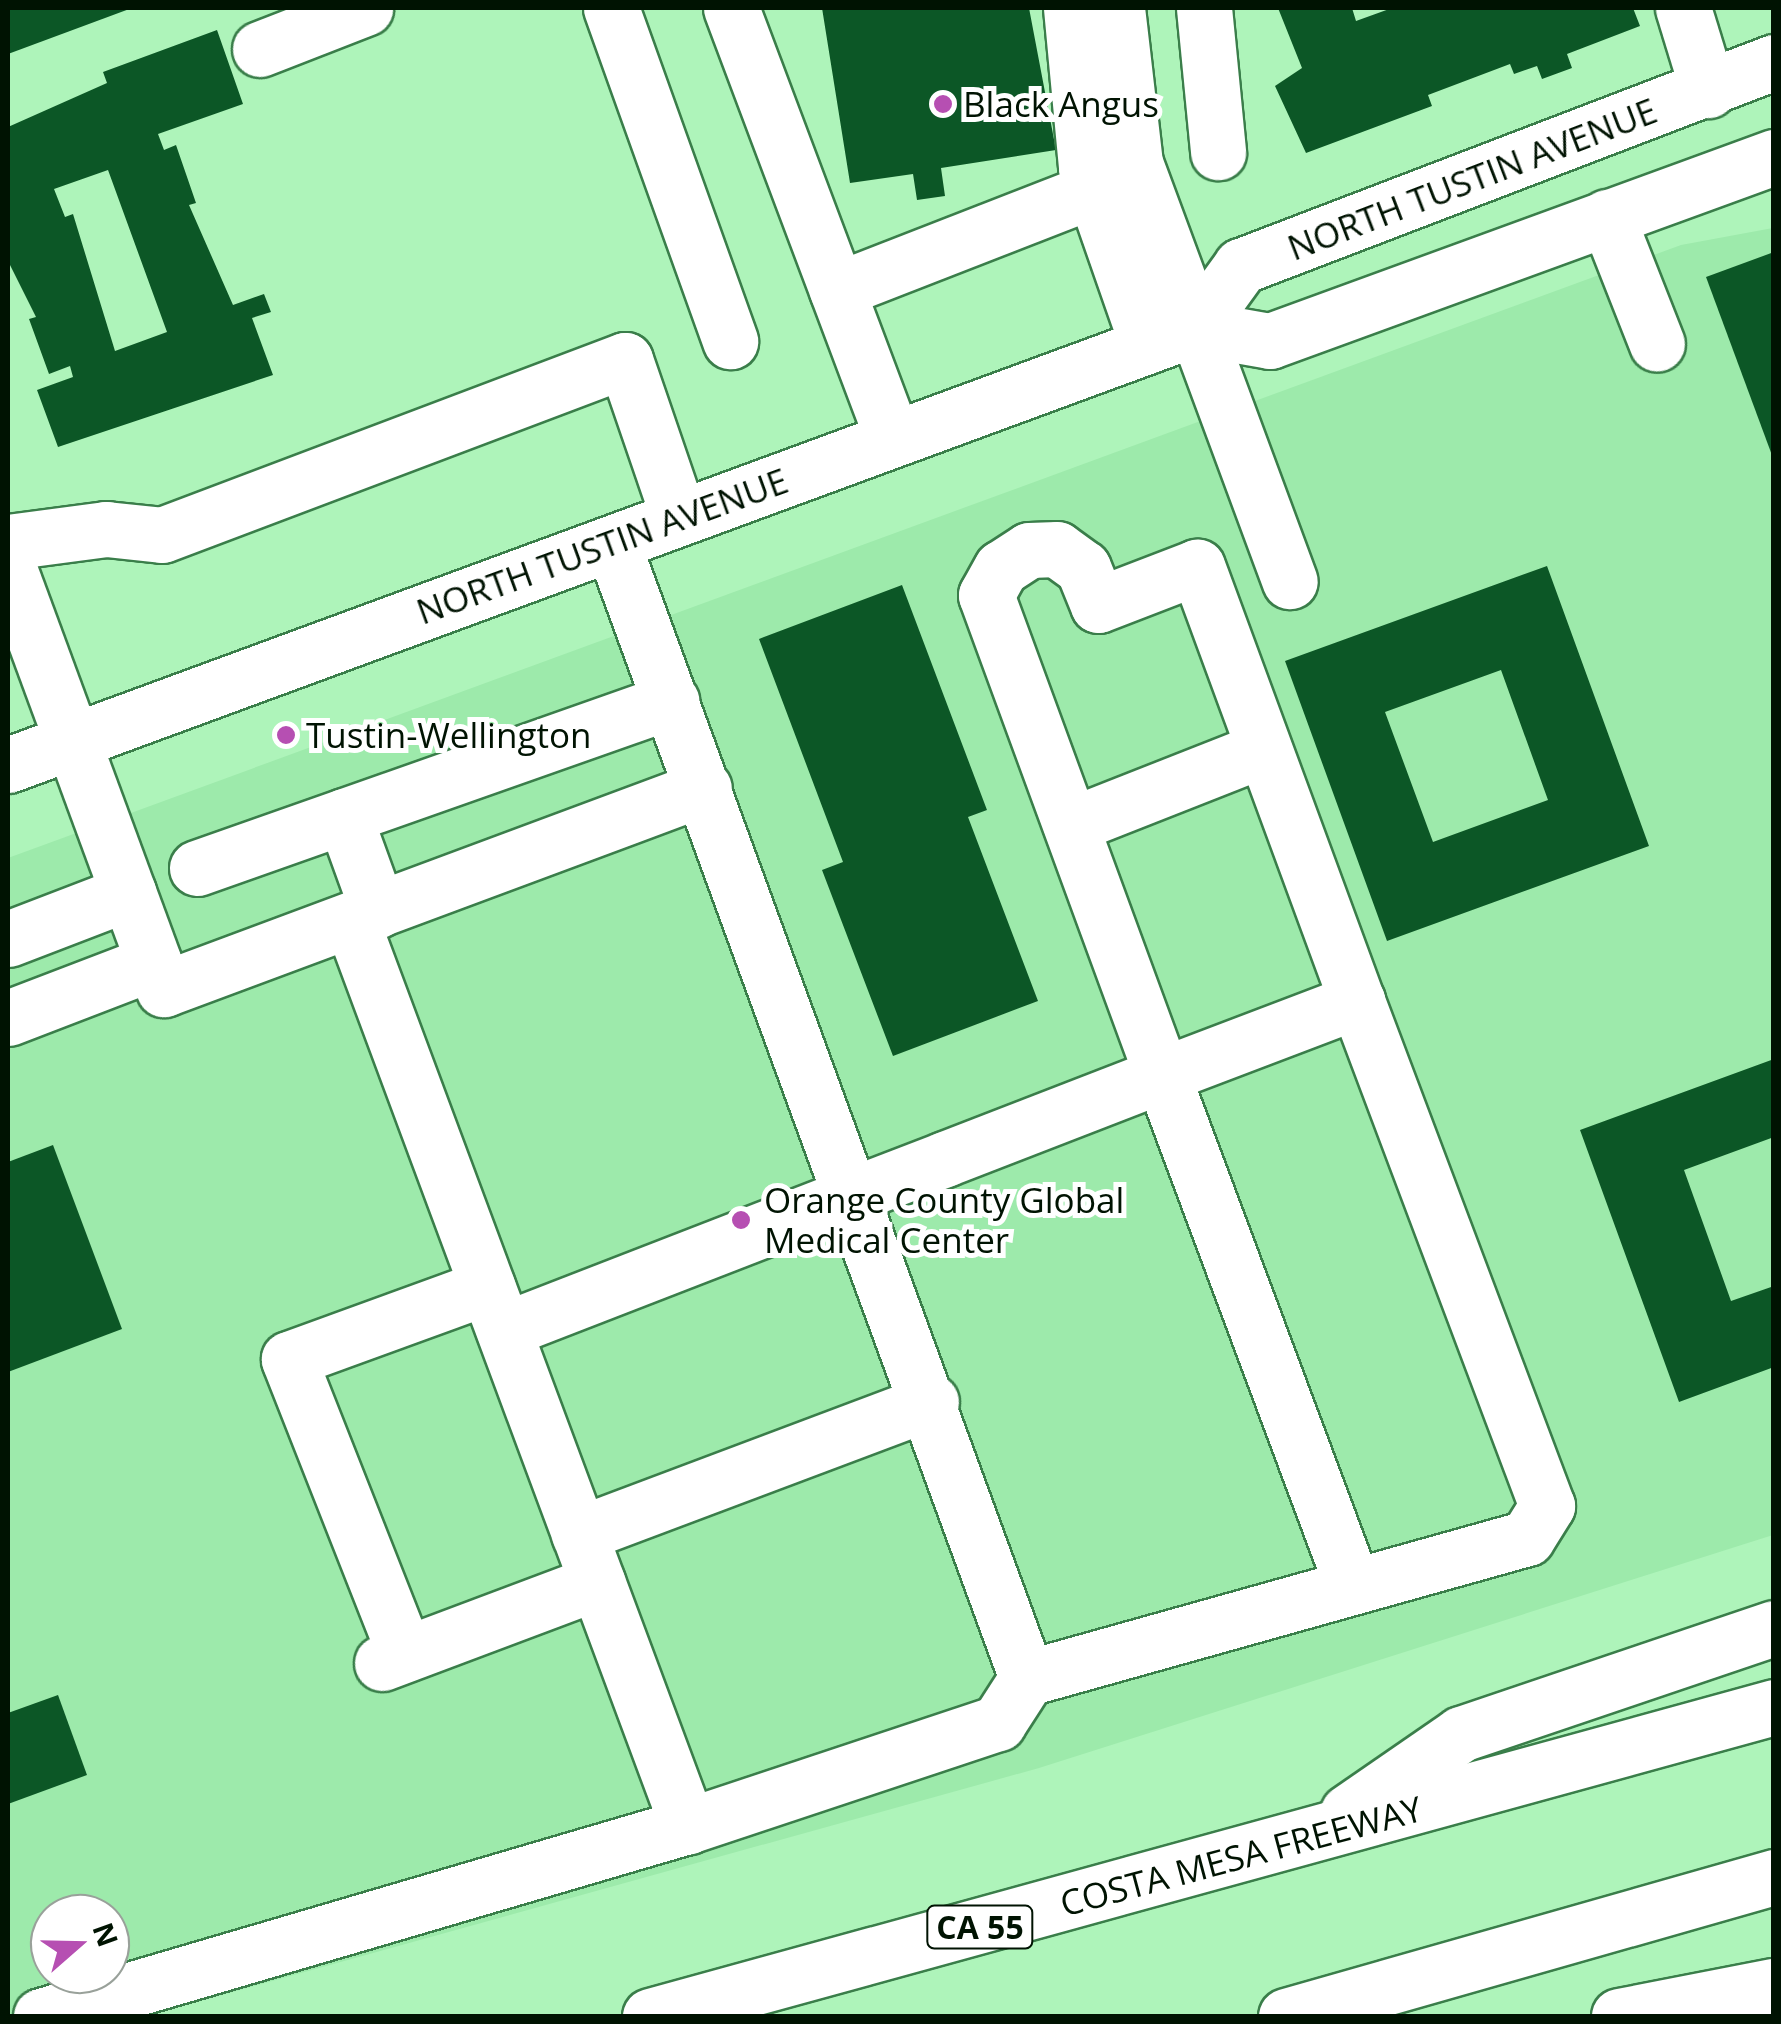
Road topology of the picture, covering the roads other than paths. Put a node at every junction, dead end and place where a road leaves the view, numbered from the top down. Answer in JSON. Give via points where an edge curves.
{"nodes":[{"id":1,"x":366,"y":8,"type":"edge"},
{"id":2,"x":610,"y":8,"type":"edge"},
{"id":3,"x":732,"y":8,"type":"edge"},
{"id":4,"x":1204,"y":8,"type":"edge"},
{"id":5,"x":1683,"y":8,"type":"edge"},
{"id":6,"x":1095,"y":22,"type":"edge"},
{"id":7,"x":260,"y":49,"type":"dead end"},
{"id":8,"x":1774,"y":62,"type":"edge"},
{"id":9,"x":1708,"y":90,"type":"junction"},
{"id":10,"x":1218,"y":152,"type":"dead end"},
{"id":11,"x":1774,"y":157,"type":"edge"},
{"id":12,"x":1093,"y":190,"type":"junction"},
{"id":13,"x":1607,"y":217,"type":"junction"},
{"id":14,"x":837,"y":290,"type":"junction"},
{"id":15,"x":1172,"y":337,"type":"junction"},
{"id":16,"x":730,"y":341,"type":"dead end"},
{"id":17,"x":1657,"y":344,"type":"dead end"},
{"id":18,"x":893,"y":439,"type":"junction"},
{"id":19,"x":679,"y":518,"type":"junction"},
{"id":20,"x":8,"y":542,"type":"edge"},
{"id":21,"x":612,"y":543,"type":"junction"},
{"id":22,"x":8,"y":566,"type":"edge"},
{"id":23,"x":1290,"y":581,"type":"dead end"},
{"id":24,"x":671,"y":701,"type":"junction"},
{"id":25,"x":72,"y":741,"type":"junction"},
{"id":26,"x":1264,"y":749,"type":"junction"},
{"id":27,"x":8,"y":764,"type":"edge"},
{"id":28,"x":704,"y":788,"type":"junction"},
{"id":29,"x":344,"y":816,"type":"junction"},
{"id":30,"x":1071,"y":825,"type":"junction"},
{"id":31,"x":197,"y":868,"type":"dead end"},
{"id":32,"x":128,"y":893,"type":"junction"},
{"id":33,"x":364,"y":915,"type":"junction"},
{"id":34,"x":8,"y":940,"type":"edge"},
{"id":35,"x":154,"y":962,"type":"junction"},
{"id":36,"x":1357,"y":1001,"type":"junction"},
{"id":37,"x":8,"y":1018,"type":"edge"},
{"id":38,"x":1162,"y":1075,"type":"junction"},
{"id":39,"x":854,"y":1194,"type":"junction"},
{"id":40,"x":495,"y":1309,"type":"junction"},
{"id":41,"x":931,"y":1402,"type":"junction"},
{"id":42,"x":588,"y":1558,"type":"junction"},
{"id":43,"x":1353,"y":1587,"type":"junction"},
{"id":44,"x":1774,"y":1628,"type":"edge"},
{"id":45,"x":1027,"y":1678,"type":"junction"},
{"id":46,"x":1774,"y":1707,"type":"edge"},
{"id":47,"x":688,"y":1826,"type":"junction"},
{"id":48,"x":1312,"y":1838,"type":"junction"},
{"id":49,"x":1774,"y":1877,"type":"edge"},
{"id":50,"x":1774,"y":1986,"type":"edge"},
{"id":51,"x":41,"y":2016,"type":"edge"},
{"id":52,"x":650,"y":2016,"type":"edge"},
{"id":53,"x":1286,"y":2016,"type":"edge"},
{"id":54,"x":1618,"y":2016,"type":"edge"}],
"edges":[{"from":1,"to":7,"type":"main road"},
{"from":2,"to":16,"type":"main road"},
{"from":3,"to":14,"type":"main road"},
{"from":4,"to":10,"type":"main road"},
{"from":5,"to":9,"type":"main road"},
{"from":6,"to":12,"type":"main road"},
{"from":6,"to":15,"type":"main road","via":[[1135,163]]},
{"from":8,"to":9,"type":"main road","name":"NORTH TUSTIN AVENUE"},
{"from":9,"to":15,"type":"main road","name":"NORTH TUSTIN AVENUE","via":[[1241,266]]},
{"from":11,"to":13,"type":"main road"},
{"from":12,"to":14,"type":"main road"},
{"from":12,"to":15,"type":"main road"},
{"from":13,"to":15,"type":"main road","via":[[1270,341]]},
{"from":13,"to":17,"type":"main road"},
{"from":14,"to":18,"type":"main road"},
{"from":15,"to":18,"type":"main road","name":"NORTH TUSTIN AVENUE"},
{"from":15,"to":23,"type":"main road"},
{"from":18,"to":19,"type":"main road","name":"NORTH TUSTIN AVENUE"},
{"from":19,"to":20,"type":"main road","via":[[624,360],[162,535],[106,529]]},
{"from":19,"to":21,"type":"main road","name":"NORTH TUSTIN AVENUE"},
{"from":21,"to":24,"type":"main road"},
{"from":21,"to":25,"type":"main road","name":"NORTH TUSTIN AVENUE"},
{"from":22,"to":25,"type":"main road"},
{"from":24,"to":28,"type":"main road"},
{"from":24,"to":29,"type":"main road"},
{"from":25,"to":27,"type":"main road","name":"NORTH TUSTIN AVENUE"},
{"from":25,"to":32,"type":"main road"},
{"from":26,"to":30,"type":"main road"},
{"from":26,"to":30,"type":"main road","via":[[1197,567],[1098,605],[1083,568],[1057,549],[1029,550],[1001,568],[986,595]]},
{"from":26,"to":36,"type":"main road"},
{"from":28,"to":33,"type":"main road"},
{"from":28,"to":39,"type":"main road"},
{"from":29,"to":31,"type":"main road"},
{"from":29,"to":33,"type":"main road"},
{"from":30,"to":38,"type":"main road"},
{"from":32,"to":34,"type":"main road"},
{"from":32,"to":35,"type":"main road"},
{"from":33,"to":35,"type":"main road","via":[[164,990]]},
{"from":33,"to":40,"type":"main road"},
{"from":35,"to":37,"type":"main road"},
{"from":36,"to":38,"type":"main road"},
{"from":36,"to":43,"type":"main road","via":[[1546,1506],[1527,1538]]},
{"from":38,"to":39,"type":"main road"},
{"from":38,"to":43,"type":"main road"},
{"from":39,"to":40,"type":"main road"},
{"from":39,"to":41,"type":"main road"},
{"from":40,"to":42,"type":"main road"},
{"from":40,"to":42,"type":"main road","via":[[289,1360],[393,1659]]},
{"from":41,"to":42,"type":"main road"},
{"from":41,"to":45,"type":"main road"},
{"from":42,"to":47,"type":"main road"},
{"from":43,"to":45,"type":"main road"},
{"from":44,"to":48,"type":"main road","via":[[1461,1734]]},
{"from":45,"to":47,"type":"main road","via":[[998,1724]]},
{"from":46,"to":48,"type":"main road","name":"COSTA MESA FREEWAY","number":"CA 55"},
{"from":47,"to":51,"type":"main road"},
{"from":48,"to":52,"type":"main road","name":"COSTA MESA FREEWAY","number":"CA 55"},
{"from":49,"to":53,"type":"main road"},
{"from":50,"to":54,"type":"main road"}]}
